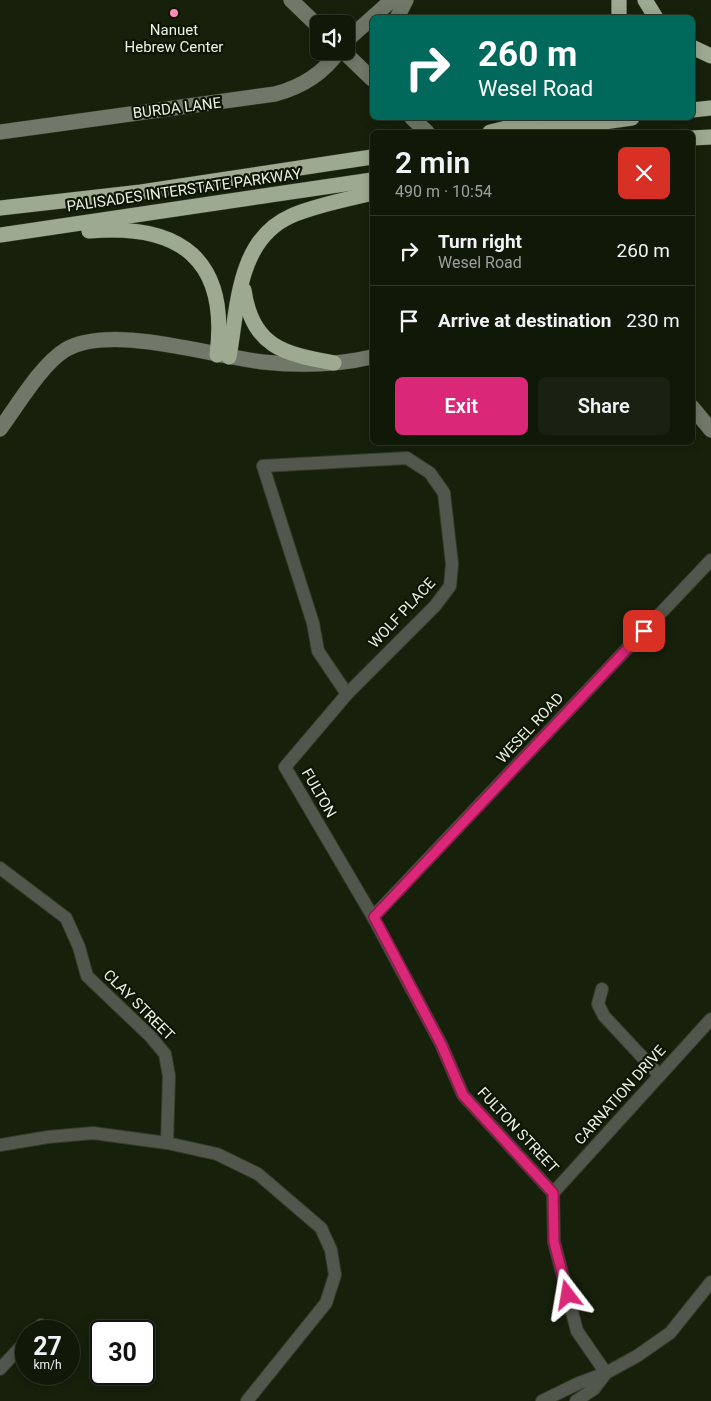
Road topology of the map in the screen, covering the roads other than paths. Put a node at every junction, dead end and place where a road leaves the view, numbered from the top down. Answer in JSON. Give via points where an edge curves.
{"nodes":[{"id":1,"x":291,"y":0,"type":"edge"},
{"id":2,"x":392,"y":0,"type":"edge"},
{"id":3,"x":406,"y":0,"type":"edge"},
{"id":4,"x":645,"y":0,"type":"edge"},
{"id":5,"x":375,"y":15,"type":"edge"},
{"id":6,"x":398,"y":15,"type":"edge"},
{"id":7,"x":654,"y":15,"type":"edge"},
{"id":8,"x":310,"y":19,"type":"edge"},
{"id":9,"x":370,"y":20,"type":"edge"},
{"id":10,"x":355,"y":33,"type":"edge"},
{"id":11,"x":695,"y":48,"type":"edge"},
{"id":12,"x":711,"y":56,"type":"edge"},
{"id":13,"x":332,"y":60,"type":"edge"},
{"id":14,"x":352,"y":60,"type":"edge"},
{"id":15,"x":370,"y":77,"type":"edge"},
{"id":16,"x":711,"y":108,"type":"edge"},
{"id":17,"x":695,"y":110,"type":"edge"},
{"id":18,"x":414,"y":120,"type":"edge"},
{"id":19,"x":541,"y":120,"type":"edge"},
{"id":20,"x":618,"y":120,"type":"edge"},
{"id":21,"x":425,"y":130,"type":"edge"},
{"id":22,"x":498,"y":130,"type":"edge"},
{"id":23,"x":546,"y":130,"type":"edge"},
{"id":24,"x":0,"y":132,"type":"edge"},
{"id":25,"x":711,"y":137,"type":"edge"},
{"id":26,"x":695,"y":138,"type":"edge"},
{"id":27,"x":370,"y":157,"type":"edge"},
{"id":28,"x":370,"y":180,"type":"edge"},
{"id":29,"x":370,"y":194,"type":"edge"},
{"id":30,"x":0,"y":208,"type":"edge"},
{"id":31,"x":0,"y":235,"type":"edge"},
{"id":32,"x":0,"y":239,"type":"edge"},
{"id":33,"x":244,"y":276,"type":"junction"},
{"id":34,"x":223,"y":356,"type":"junction"},
{"id":35,"x":370,"y":357,"type":"edge"},
{"id":36,"x":334,"y":363,"type":"junction"},
{"id":37,"x":695,"y":411,"type":"edge"},
{"id":38,"x":0,"y":429,"type":"edge"},
{"id":39,"x":711,"y":430,"type":"edge"},
{"id":40,"x":711,"y":560,"type":"edge"},
{"id":41,"x":347,"y":694,"type":"junction"},
{"id":42,"x":0,"y":868,"type":"edge"},
{"id":43,"x":374,"y":917,"type":"junction"},
{"id":44,"x":602,"y":989,"type":"dead end"},
{"id":45,"x":711,"y":1019,"type":"edge"},
{"id":46,"x":658,"y":1075,"type":"junction"},
{"id":47,"x":167,"y":1143,"type":"junction"},
{"id":48,"x":0,"y":1145,"type":"edge"},
{"id":49,"x":553,"y":1193,"type":"junction"},
{"id":50,"x":711,"y":1282,"type":"edge"},
{"id":51,"x":15,"y":1353,"type":"edge"},
{"id":52,"x":0,"y":1369,"type":"edge"},
{"id":53,"x":606,"y":1373,"type":"junction"},
{"id":54,"x":247,"y":1401,"type":"edge"},
{"id":55,"x":542,"y":1401,"type":"edge"},
{"id":56,"x":576,"y":1401,"type":"edge"}],
"edges":[{"from":1,"to":8,"type":"street"},
{"from":2,"to":5,"type":"street"},
{"from":3,"to":6,"type":"street"},
{"from":4,"to":7,"type":"highway"},
{"from":9,"to":10,"type":"street"},
{"from":11,"to":12,"type":"highway"},
{"from":13,"to":24,"type":"street","name":"BURDA LANE","via":[[312,79],[276,94]]},
{"from":14,"to":15,"type":"street"},
{"from":16,"to":17,"type":"highway"},
{"from":18,"to":21,"type":"street"},
{"from":19,"to":22,"type":"highway"},
{"from":20,"to":23,"type":"highway"},
{"from":25,"to":26,"type":"highway"},
{"from":27,"to":30,"type":"highway","name":"PALISADES INTERSTATE PARKWAY"},
{"from":28,"to":31,"type":"highway","name":"PALISADES INTERSTATE PARKWAY"},
{"from":29,"to":33,"type":"highway","via":[[298,213],[277,223],[256,243]]},
{"from":32,"to":34,"type":"highway","via":[[106,230],[137,232],[171,240],[200,264],[214,288]]},
{"from":33,"to":34,"type":"highway"},
{"from":33,"to":36,"type":"highway","via":[[247,308],[267,342],[289,353]]},
{"from":34,"to":36,"type":"street","via":[[284,364]]},
{"from":34,"to":38,"type":"street","via":[[120,339],[79,344],[53,360]]},
{"from":35,"to":36,"type":"street"},
{"from":37,"to":39,"type":"street"},
{"from":40,"to":43,"type":"street","name":"WESEL ROAD"},
{"from":41,"to":41,"type":"street","name":"WOLF PLACE","via":[[450,586],[452,564],[444,493],[430,473],[407,458],[263,466],[313,623],[318,651]]},
{"from":41,"to":43,"type":"street","name":"FULTON","via":[[285,767]]},
{"from":42,"to":47,"type":"street","name":"CLAY STREET","via":[[66,918],[87,976],[165,1054],[169,1076]]},
{"from":43,"to":49,"type":"street","name":"FULTON STREET","via":[[441,1044],[463,1095]]},
{"from":44,"to":46,"type":"street","via":[[598,1004],[604,1016]]},
{"from":45,"to":46,"type":"street","name":"CARNATION DRIVE"},
{"from":46,"to":49,"type":"street","name":"CARNATION DRIVE"},
{"from":47,"to":48,"type":"street","via":[[93,1134]]},
{"from":47,"to":54,"type":"street","via":[[217,1154],[258,1174],[320,1228],[331,1250],[335,1275],[326,1303]]},
{"from":49,"to":53,"type":"street","name":"FULTON STREET","via":[[554,1242],[577,1331]]},
{"from":50,"to":53,"type":"street","via":[[670,1332],[638,1356]]},
{"from":51,"to":52,"type":"street"},
{"from":53,"to":55,"type":"street"},
{"from":53,"to":56,"type":"street","via":[[594,1389]]}]}
